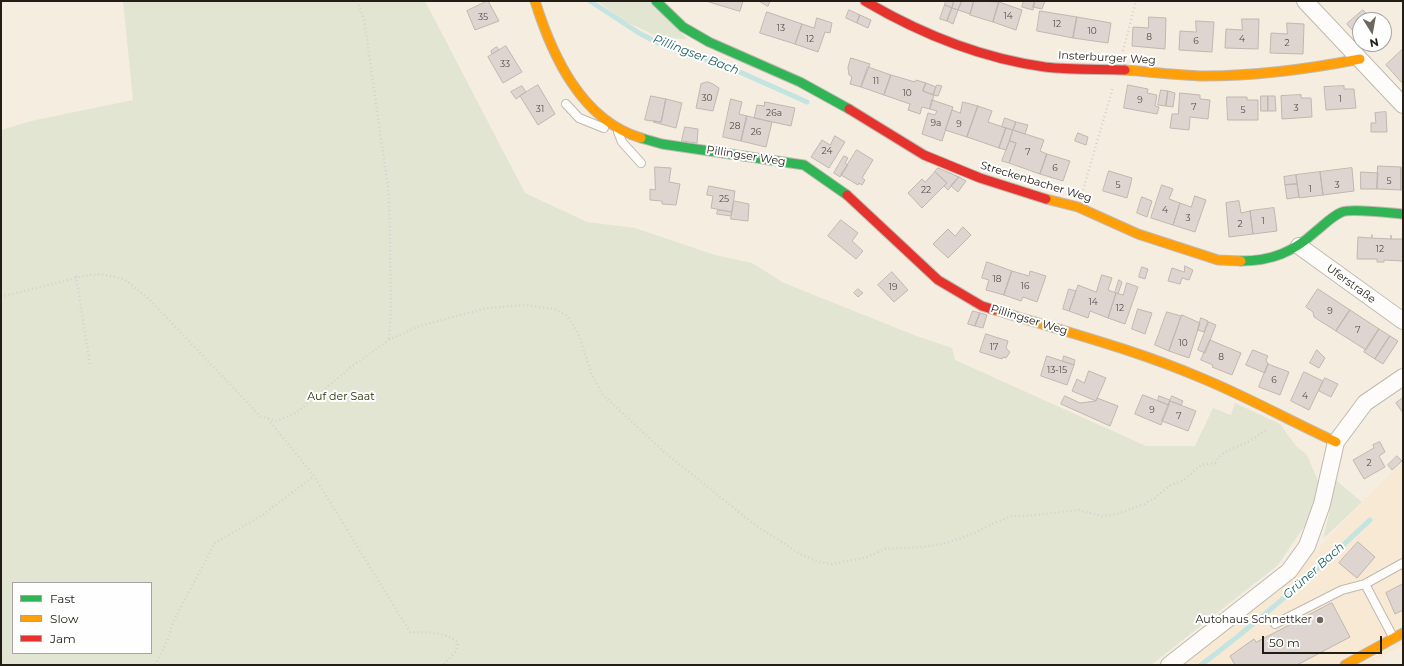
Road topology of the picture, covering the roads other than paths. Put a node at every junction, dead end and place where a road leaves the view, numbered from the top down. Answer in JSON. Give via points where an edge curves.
{"nodes":[{"id":1,"x":535,"y":1,"type":"edge"},
{"id":2,"x":656,"y":1,"type":"edge"},
{"id":3,"x":865,"y":1,"type":"edge"},
{"id":4,"x":1305,"y":1,"type":"edge"},
{"id":5,"x":1360,"y":59,"type":"junction"},
{"id":6,"x":566,"y":104,"type":"dead end"},
{"id":7,"x":1403,"y":105,"type":"edge"},
{"id":8,"x":614,"y":126,"type":"junction"},
{"id":9,"x":641,"y":163,"type":"dead end"},
{"id":10,"x":1403,"y":214,"type":"edge"},
{"id":11,"x":1299,"y":246,"type":"junction"},
{"id":12,"x":1403,"y":321,"type":"edge"},
{"id":13,"x":1403,"y":377,"type":"edge"},
{"id":14,"x":1336,"y":442,"type":"junction"},
{"id":15,"x":1403,"y":563,"type":"edge"},
{"id":16,"x":1365,"y":584,"type":"junction"},
{"id":17,"x":1275,"y":624,"type":"dead end"},
{"id":18,"x":1403,"y":633,"type":"edge"},
{"id":19,"x":1394,"y":638,"type":"junction"},
{"id":20,"x":1169,"y":665,"type":"edge"},
{"id":21,"x":1345,"y":665,"type":"edge"}],
"edges":[{"from":1,"to":8,"type":"street","name":"Pillingser Weg","via":[[543,27],[570,82],[586,102]]},
{"from":2,"to":11,"type":"street","name":"Streckenbacher Weg","via":[[683,27],[709,42],[800,82],[850,109],[924,155],[980,178],[1033,196],[1078,207],[1138,234],[1218,260],[1256,261],[1283,254]]},
{"from":3,"to":5,"type":"street","name":"Insterburger Weg","via":[[937,38],[1014,62],[1047,67],[1183,75],[1246,74],[1323,67]]},
{"from":4,"to":5,"type":"street"},
{"from":5,"to":7,"type":"street"},
{"from":6,"to":8,"type":"lane","via":[[579,118],[604,128]]},
{"from":8,"to":9,"type":"lane","via":[[622,142]]},
{"from":8,"to":14,"type":"street","name":"Pillingser Weg","via":[[662,144],[804,166],[852,198],[938,280],[982,306],[1198,376]]},
{"from":10,"to":11,"type":"street","name":"Streckenbacher Weg","via":[[1344,211],[1334,216]]},
{"from":11,"to":12,"type":"street","name":"Uferstraße"},
{"from":13,"to":14,"type":"street","via":[[1366,403]]},
{"from":14,"to":20,"type":"street","via":[[1322,504],[1307,546],[1289,572]]},
{"from":15,"to":16,"type":"lane"},
{"from":16,"to":17,"type":"lane","via":[[1342,590]]},
{"from":16,"to":19,"type":"lane"},
{"from":18,"to":19,"type":"street"},
{"from":19,"to":21,"type":"street"}]}
